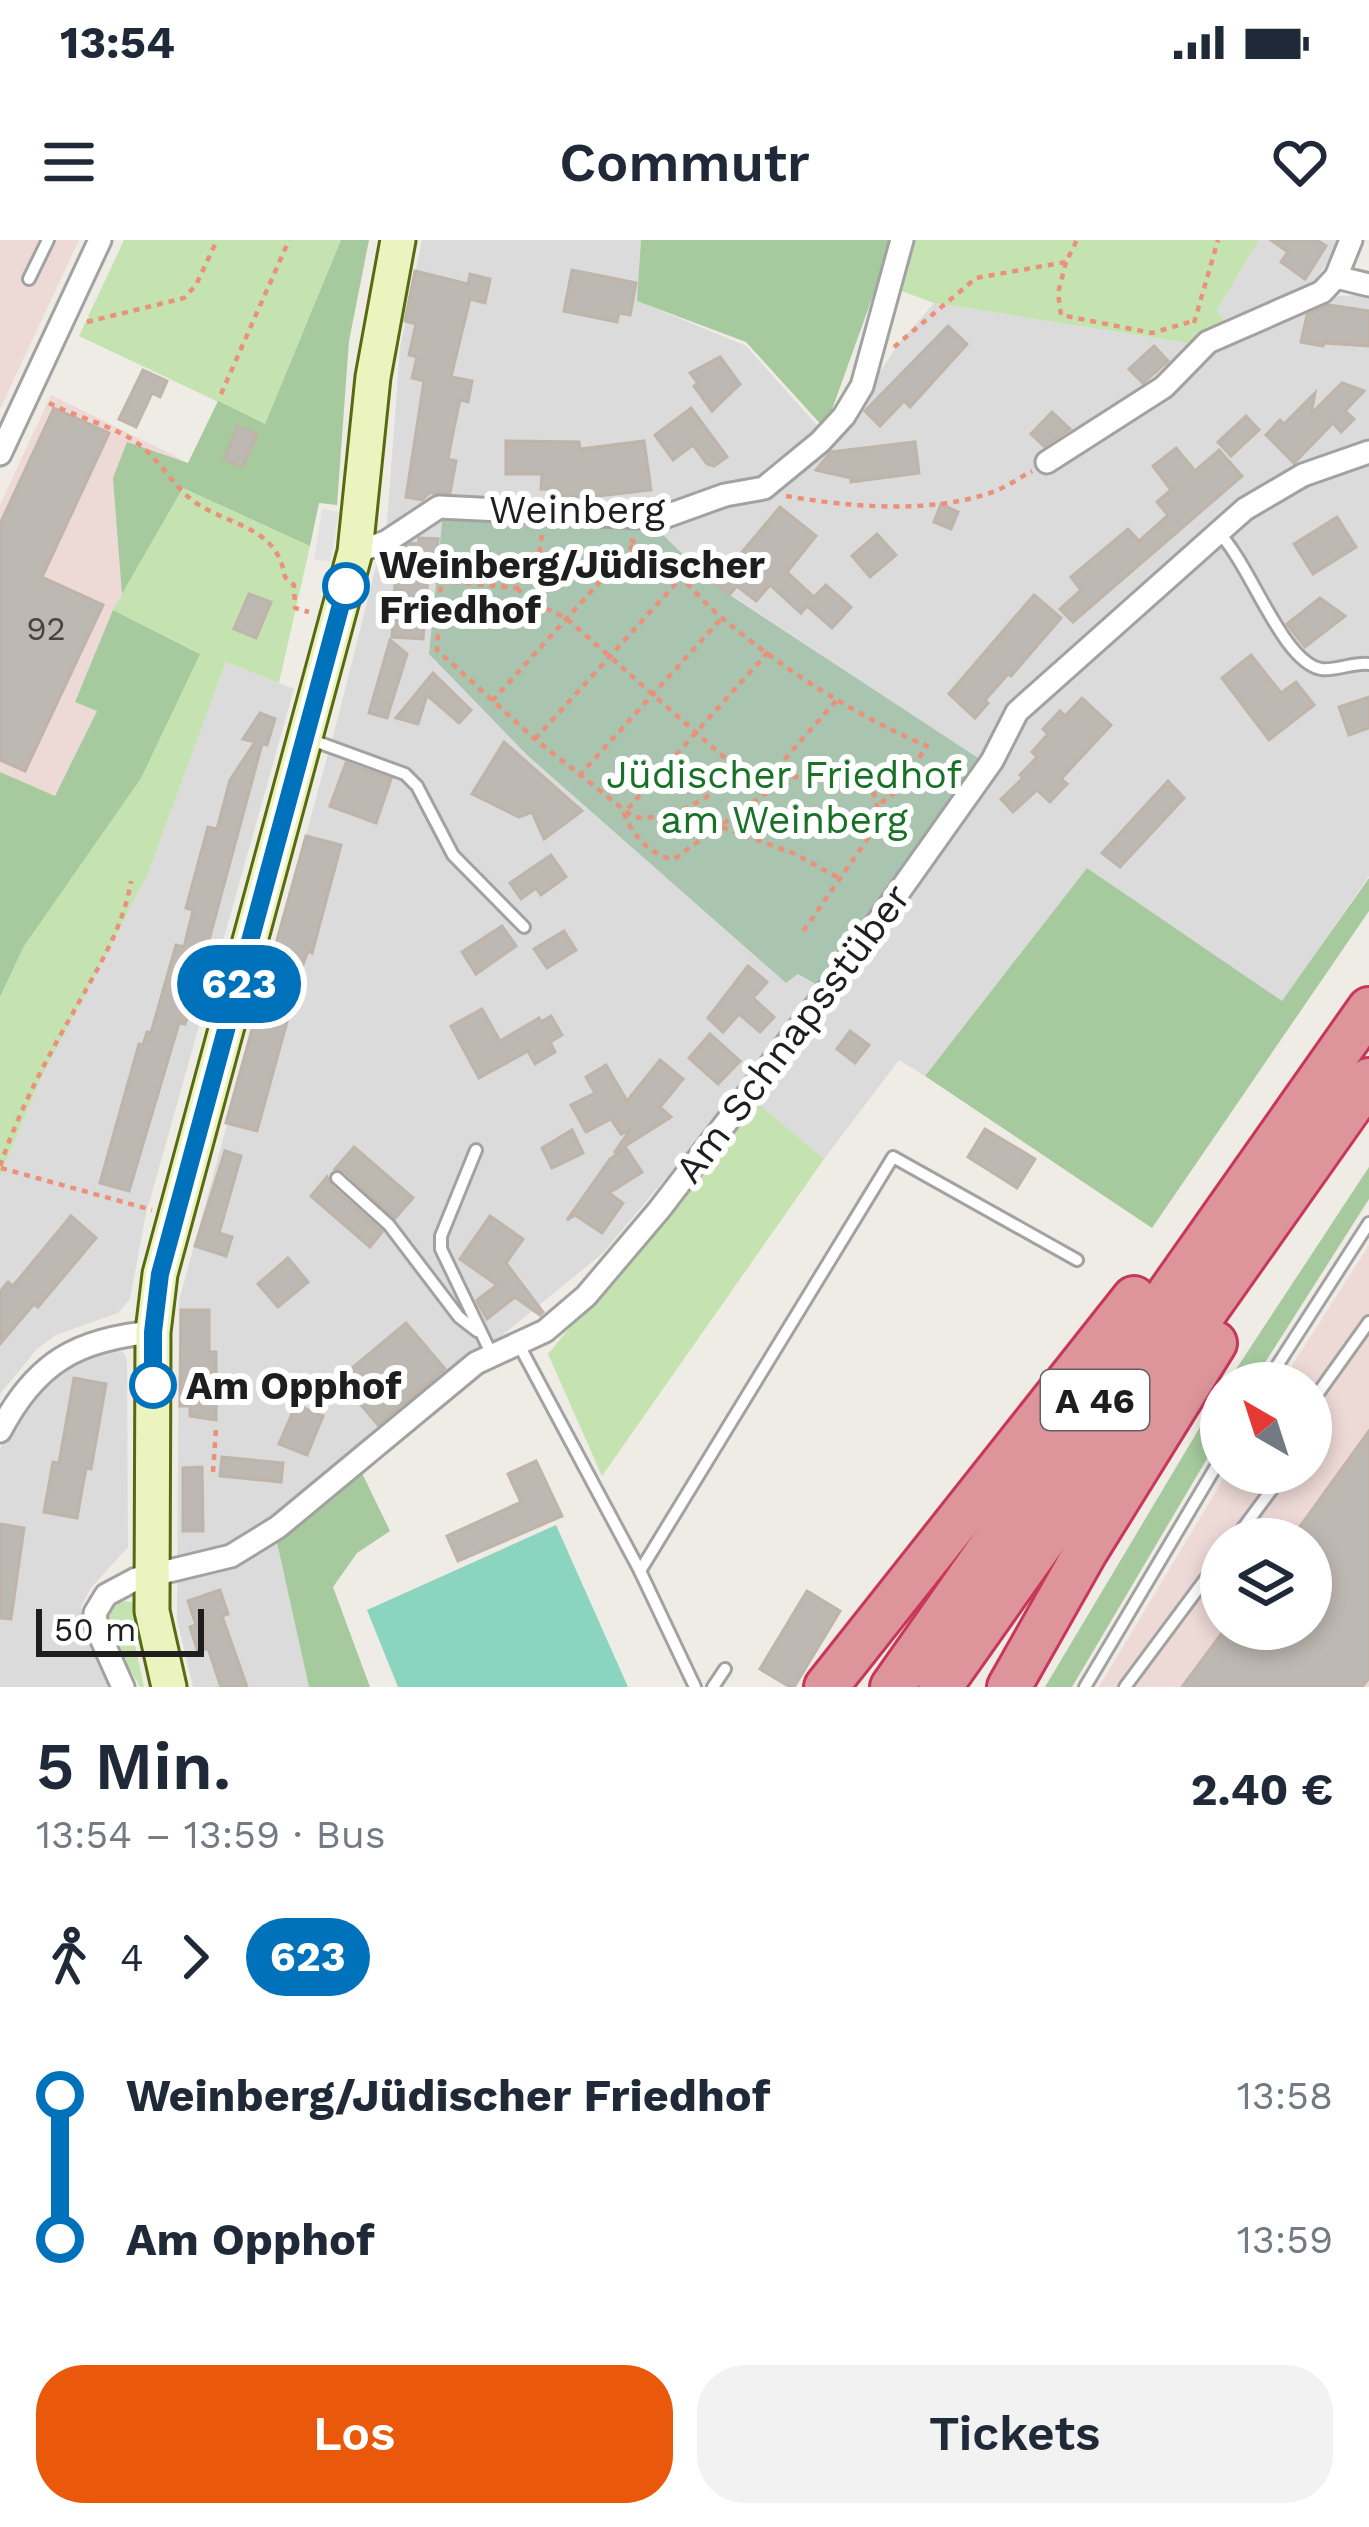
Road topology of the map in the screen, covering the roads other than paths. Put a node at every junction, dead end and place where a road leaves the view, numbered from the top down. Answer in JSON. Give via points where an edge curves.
{"nodes":[{"id":1,"x":48,"y":240,"type":"edge"},
{"id":2,"x":100,"y":240,"type":"edge"},
{"id":3,"x":398,"y":240,"type":"edge"},
{"id":4,"x":902,"y":240,"type":"edge"},
{"id":5,"x":1351,"y":240,"type":"edge"},
{"id":6,"x":1336,"y":277,"type":"junction"},
{"id":7,"x":28,"y":279,"type":"dead end"},
{"id":8,"x":1369,"y":285,"type":"edge"},
{"id":9,"x":1369,"y":452,"type":"edge"},
{"id":10,"x":0,"y":454,"type":"edge"},
{"id":11,"x":1047,"y":463,"type":"road end"},
{"id":12,"x":1217,"y":531,"type":"junction"},
{"id":13,"x":355,"y":552,"type":"junction"},
{"id":14,"x":1369,"y":664,"type":"edge"},
{"id":15,"x":306,"y":738,"type":"junction"},
{"id":16,"x":524,"y":927,"type":"dead end"},
{"id":17,"x":1369,"y":1009,"type":"edge"},
{"id":18,"x":1369,"y":1080,"type":"edge"},
{"id":19,"x":1315,"y":1122,"type":"junction"},
{"id":20,"x":476,"y":1150,"type":"dead end"},
{"id":21,"x":337,"y":1178,"type":"dead end"},
{"id":22,"x":1369,"y":1223,"type":"edge"},
{"id":23,"x":1077,"y":1260,"type":"dead end"},
{"id":24,"x":1369,"y":1322,"type":"edge"},
{"id":25,"x":477,"y":1331,"type":"junction"},
{"id":26,"x":153,"y":1332,"type":"junction"},
{"id":27,"x":518,"y":1345,"type":"junction"},
{"id":28,"x":492,"y":1356,"type":"junction"},
{"id":29,"x":1280,"y":1362,"type":"edge"},
{"id":30,"x":1332,"y":1374,"type":"edge"},
{"id":31,"x":0,"y":1431,"type":"edge"},
{"id":32,"x":1200,"y":1493,"type":"edge"},
{"id":33,"x":640,"y":1571,"type":"junction"},
{"id":34,"x":152,"y":1575,"type":"junction"},
{"id":35,"x":1200,"y":1587,"type":"edge"},
{"id":36,"x":725,"y":1669,"type":"dead end"},
{"id":37,"x":123,"y":1687,"type":"edge"},
{"id":38,"x":170,"y":1687,"type":"edge"},
{"id":39,"x":695,"y":1687,"type":"edge"},
{"id":40,"x":713,"y":1687,"type":"edge"},
{"id":41,"x":826,"y":1687,"type":"edge"},
{"id":42,"x":892,"y":1687,"type":"edge"},
{"id":43,"x":940,"y":1687,"type":"edge"},
{"id":44,"x":1009,"y":1687,"type":"edge"},
{"id":45,"x":1085,"y":1687,"type":"edge"},
{"id":46,"x":1126,"y":1687,"type":"edge"}],
"edges":[{"from":1,"to":7,"type":"lane"},
{"from":2,"to":10,"type":"street"},
{"from":3,"to":13,"type":"street"},
{"from":4,"to":13,"type":"street","name":"Weinberg","via":[[872,358],[844,416],[764,488],[661,518],[439,507]]},
{"from":5,"to":6,"type":"street"},
{"from":6,"to":8,"type":"street"},
{"from":6,"to":11,"type":"street","via":[[1322,292],[1208,342],[1164,386]]},
{"from":9,"to":12,"type":"street","name":"Am Schnapsstüber","via":[[1271,490]]},
{"from":12,"to":14,"type":"lane","via":[[1292,654],[1321,669]]},
{"from":12,"to":27,"type":"street","name":"Am Schnapsstüber","via":[[1017,712],[992,761],[845,968],[618,1260],[545,1331]]},
{"from":13,"to":15,"type":"street"},
{"from":15,"to":16,"type":"lane","via":[[405,774],[453,855]]},
{"from":15,"to":26,"type":"street","via":[[160,1274]]},
{"from":17,"to":19,"type":"highway","number":"A 46"},
{"from":18,"to":19,"type":"highway","number":"A 46"},
{"from":19,"to":41,"type":"highway","via":[[1165,1257]]},
{"from":19,"to":42,"type":"highway","number":"A 46"},
{"from":19,"to":43,"type":"highway","number":"A 46"},
{"from":19,"to":44,"type":"highway","via":[[1233,1314]]},
{"from":20,"to":25,"type":"lane","via":[[441,1249]]},
{"from":21,"to":25,"type":"lane"},
{"from":22,"to":29,"type":"lane"},
{"from":23,"to":33,"type":"lane","via":[[892,1156]]},
{"from":24,"to":30,"type":"lane"},
{"from":25,"to":28,"type":"lane"},
{"from":26,"to":31,"type":"street","via":[[84,1344],[60,1357]]},
{"from":26,"to":34,"type":"street"},
{"from":27,"to":28,"type":"street","name":"Am Schnapsstüber"},
{"from":27,"to":33,"type":"lane"},
{"from":28,"to":34,"type":"street","name":"Am Schnapsstüber","via":[[278,1527],[231,1556]]},
{"from":32,"to":45,"type":"lane"},
{"from":33,"to":39,"type":"lane"},
{"from":34,"to":37,"type":"street","name":"Am Schnapsstüber","via":[[106,1594],[95,1613]]},
{"from":34,"to":38,"type":"street"},
{"from":35,"to":46,"type":"lane"},
{"from":36,"to":40,"type":"lane"}]}
